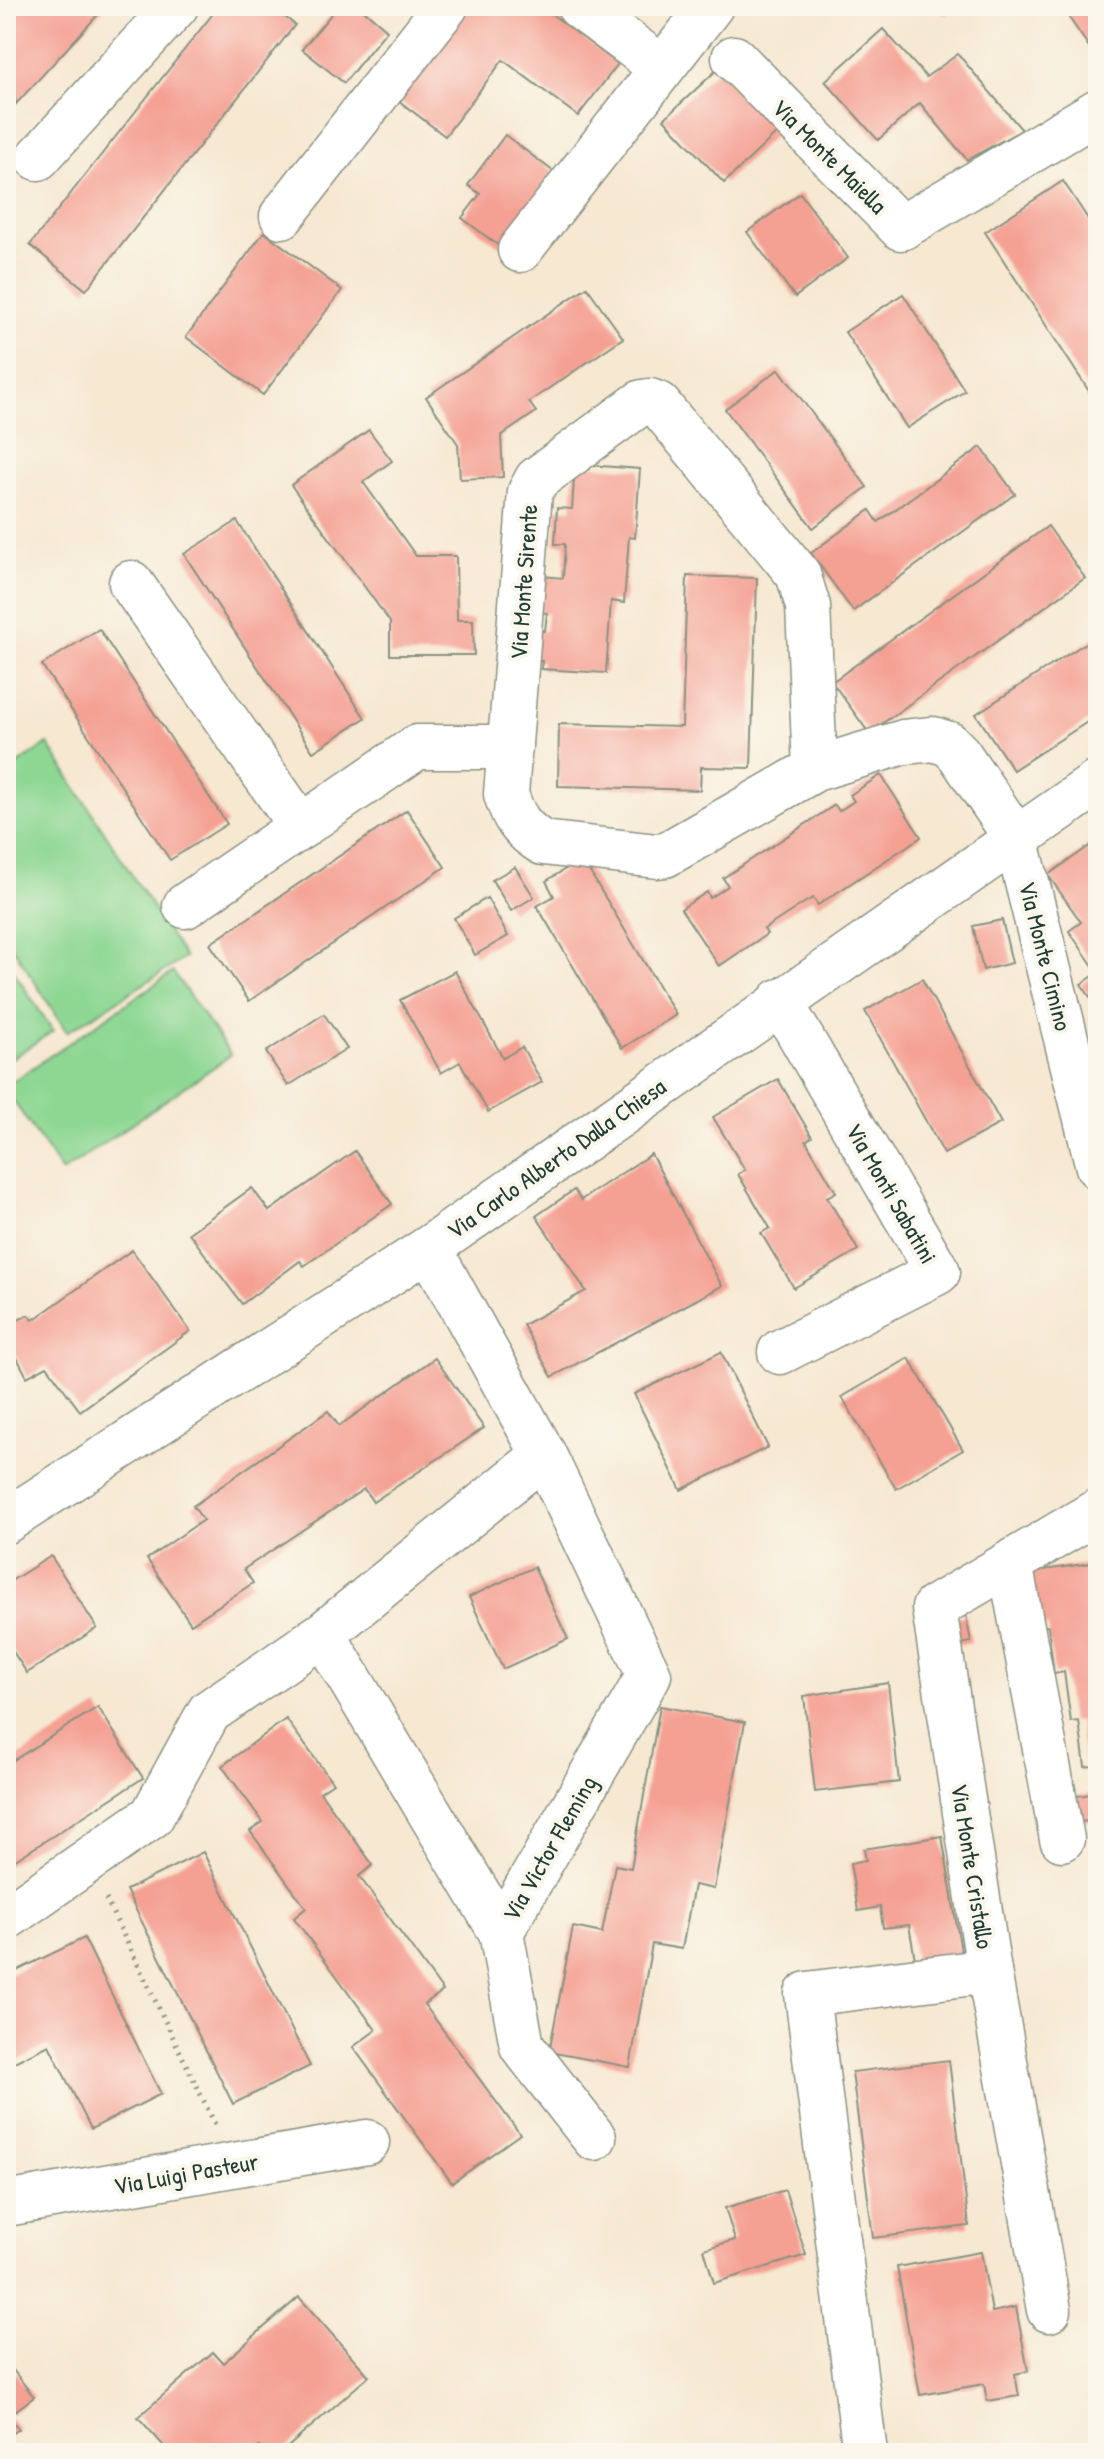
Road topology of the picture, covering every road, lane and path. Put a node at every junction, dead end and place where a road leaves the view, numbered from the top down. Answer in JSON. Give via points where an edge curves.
{"nodes":[{"id":1,"x":176,"y":6,"type":"edge"},
{"id":2,"x":579,"y":6,"type":"edge"},
{"id":3,"x":711,"y":6,"type":"edge"},
{"id":4,"x":424,"y":14,"type":"edge"},
{"id":5,"x":734,"y":58,"type":"dead end"},
{"id":6,"x":662,"y":68,"type":"junction"},
{"id":7,"x":1098,"y":111,"type":"edge"},
{"id":8,"x":38,"y":158,"type":"dead end"},
{"id":9,"x":282,"y":216,"type":"dead end"},
{"id":10,"x":520,"y":250,"type":"dead end"},
{"id":11,"x":131,"y":583,"type":"dead end"},
{"id":12,"x":510,"y":747,"type":"junction"},
{"id":13,"x":815,"y":769,"type":"junction"},
{"id":14,"x":1098,"y":782,"type":"edge"},
{"id":15,"x":301,"y":827,"type":"junction"},
{"id":16,"x":1016,"y":838,"type":"junction"},
{"id":17,"x":185,"y":906,"type":"dead end"},
{"id":18,"x":780,"y":1001,"type":"junction"},
{"id":19,"x":1098,"y":1167,"type":"edge"},
{"id":20,"x":429,"y":1248,"type":"junction"},
{"id":21,"x":780,"y":1352,"type":"dead end"},
{"id":22,"x":544,"y":1455,"type":"junction"},
{"id":23,"x":1098,"y":1511,"type":"edge"},
{"id":24,"x":6,"y":1521,"type":"edge"},
{"id":25,"x":1010,"y":1563,"type":"junction"},
{"id":26,"x":323,"y":1634,"type":"junction"},
{"id":27,"x":1062,"y":1839,"type":"dead end"},
{"id":28,"x":88,"y":1861,"type":"junction"},
{"id":29,"x":6,"y":1918,"type":"edge"},
{"id":30,"x":501,"y":1932,"type":"junction"},
{"id":31,"x":989,"y":1971,"type":"junction"},
{"id":32,"x":594,"y":2138,"type":"dead end"},
{"id":33,"x":367,"y":2142,"type":"dead end"},
{"id":34,"x":235,"y":2164,"type":"junction"},
{"id":35,"x":6,"y":2204,"type":"edge"},
{"id":36,"x":1049,"y":2310,"type":"dead end"},
{"id":37,"x":865,"y":2453,"type":"edge"}],
"edges":[{"from":1,"to":8,"type":"street"},
{"from":2,"to":6,"type":"street"},
{"from":3,"to":6,"type":"street"},
{"from":4,"to":9,"type":"street"},
{"from":5,"to":7,"type":"street","name":"Via Monte Maiella","via":[[901,228]]},
{"from":6,"to":10,"type":"street"},
{"from":11,"to":15,"type":"street"},
{"from":12,"to":13,"type":"street","name":"Via Monte Sirente","via":[[506,794],[511,813],[526,834],[543,843],[657,856]]},
{"from":12,"to":13,"type":"street","name":"Via Monte Sirente","via":[[532,486],[650,401],[658,404],[798,574],[808,606]]},
{"from":12,"to":15,"type":"street","via":[[417,747]]},
{"from":13,"to":16,"type":"street","name":"Via Monte Sirente","via":[[904,742],[933,739],[949,744]]},
{"from":14,"to":16,"type":"street","name":"Via Carlo Alberto Dalla Chiesa"},
{"from":15,"to":17,"type":"street"},
{"from":16,"to":18,"type":"street","name":"Via Carlo Alberto Dalla Chiesa"},
{"from":16,"to":19,"type":"street","name":"Via Monte Cimino"},
{"from":18,"to":20,"type":"street","name":"Via Carlo Alberto Dalla Chiesa"},
{"from":18,"to":21,"type":"street","name":"Via Monti Sabatini","via":[[938,1272]]},
{"from":20,"to":22,"type":"street","name":"Via Victor Fleming"},
{"from":20,"to":24,"type":"street","name":"Via Carlo Alberto Dalla Chiesa"},
{"from":22,"to":26,"type":"street"},
{"from":22,"to":30,"type":"street","name":"Via Victor Fleming","via":[[649,1675]]},
{"from":23,"to":25,"type":"street","name":"Via Monte Cristallo"},
{"from":25,"to":27,"type":"street"},
{"from":25,"to":31,"type":"street","name":"Via Monte Cristallo","via":[[934,1608]]},
{"from":26,"to":28,"type":"street","via":[[209,1712],[152,1816]]},
{"from":26,"to":30,"type":"street","name":"Via Victor Fleming"},
{"from":28,"to":29,"type":"street"},
{"from":28,"to":34,"type":"path"},
{"from":30,"to":32,"type":"street","via":[[522,2046]]},
{"from":31,"to":36,"type":"street","name":"Via Monte Cristallo"},
{"from":31,"to":37,"type":"street","via":[[807,1994]]},
{"from":33,"to":34,"type":"street","name":"Via Luigi Pasteur"},
{"from":34,"to":35,"type":"street","name":"Via Luigi Pasteur"}]}
